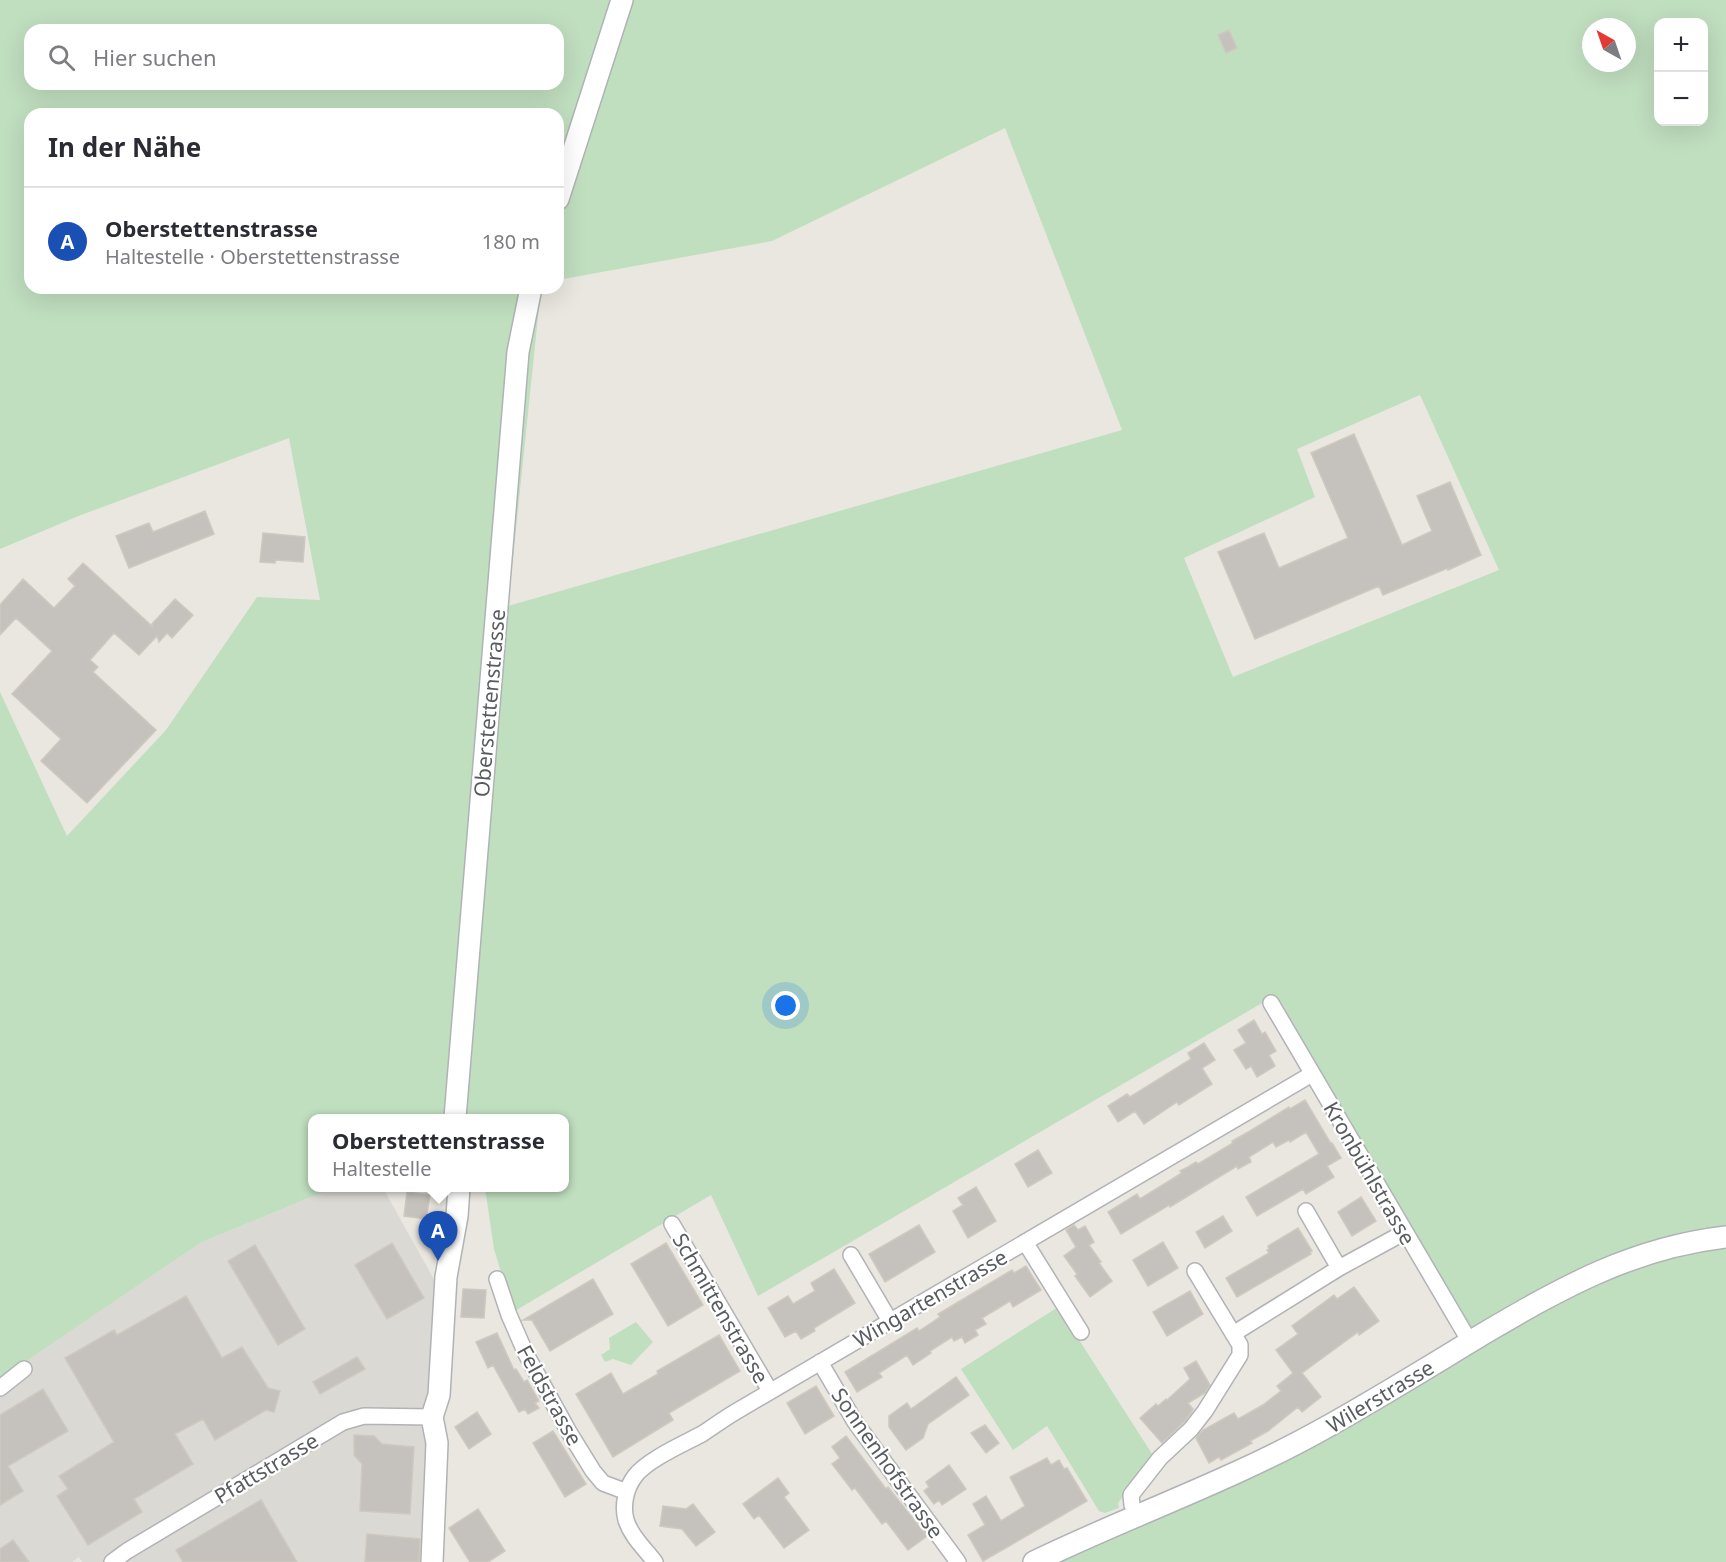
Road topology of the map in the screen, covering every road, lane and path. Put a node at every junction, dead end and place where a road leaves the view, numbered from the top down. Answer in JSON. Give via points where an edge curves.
{"nodes":[{"id":1,"x":622,"y":0,"type":"edge"},
{"id":2,"x":564,"y":180,"type":"edge"},
{"id":3,"x":530,"y":294,"type":"edge"},
{"id":4,"x":1271,"y":1003,"type":"dead end"},
{"id":5,"x":1312,"y":1074,"type":"junction"},
{"id":6,"x":455,"y":1114,"type":"edge"},
{"id":7,"x":459,"y":1192,"type":"edge"},
{"id":8,"x":1306,"y":1211,"type":"dead end"},
{"id":9,"x":672,"y":1224,"type":"dead end"},
{"id":10,"x":1406,"y":1232,"type":"junction"},
{"id":11,"x":1726,"y":1238,"type":"edge"},
{"id":12,"x":1024,"y":1242,"type":"junction"},
{"id":13,"x":851,"y":1255,"type":"dead end"},
{"id":14,"x":1339,"y":1268,"type":"junction"},
{"id":15,"x":1195,"y":1271,"type":"dead end"},
{"id":16,"x":497,"y":1279,"type":"dead end"},
{"id":17,"x":890,"y":1321,"type":"junction"},
{"id":18,"x":1081,"y":1332,"type":"dead end"},
{"id":19,"x":1233,"y":1334,"type":"junction"},
{"id":20,"x":1470,"y":1342,"type":"junction"},
{"id":21,"x":820,"y":1362,"type":"junction"},
{"id":22,"x":24,"y":1370,"type":"dead end"},
{"id":23,"x":0,"y":1388,"type":"edge"},
{"id":24,"x":770,"y":1391,"type":"junction"},
{"id":25,"x":432,"y":1417,"type":"junction"},
{"id":26,"x":627,"y":1492,"type":"junction"},
{"id":27,"x":1137,"y":1515,"type":"junction"},
{"id":28,"x":112,"y":1562,"type":"edge"},
{"id":29,"x":432,"y":1562,"type":"edge"},
{"id":30,"x":655,"y":1562,"type":"edge"},
{"id":31,"x":958,"y":1562,"type":"edge"},
{"id":32,"x":1034,"y":1562,"type":"edge"}],
"edges":[{"from":1,"to":2,"type":"street"},
{"from":3,"to":6,"type":"street","name":"Oberstettenstrasse","via":[[517,364]]},
{"from":4,"to":5,"type":"street","name":"Kronbühlstrasse"},
{"from":5,"to":10,"type":"street","name":"Kronbühlstrasse"},
{"from":5,"to":12,"type":"street","name":"Wingartenstrasse"},
{"from":7,"to":25,"type":"street","via":[[446,1277],[439,1395]]},
{"from":8,"to":14,"type":"street"},
{"from":9,"to":24,"type":"street","name":"Schmittenstrasse"},
{"from":10,"to":14,"type":"street"},
{"from":10,"to":20,"type":"street","name":"Kronbühlstrasse"},
{"from":11,"to":20,"type":"street","name":"Wilerstrasse","via":[[1678,1245],[1592,1274]]},
{"from":12,"to":17,"type":"street","name":"Wingartenstrasse"},
{"from":12,"to":18,"type":"street"},
{"from":13,"to":17,"type":"street"},
{"from":14,"to":19,"type":"street"},
{"from":15,"to":19,"type":"street"},
{"from":16,"to":26,"type":"street","name":"Feldstrasse","via":[[526,1354],[587,1461],[603,1483]]},
{"from":17,"to":21,"type":"street","name":"Wingartenstrasse"},
{"from":19,"to":27,"type":"street","via":[[1240,1345],[1240,1355],[1191,1429],[1160,1458],[1131,1495]]},
{"from":20,"to":27,"type":"street","name":"Wilerstrasse","via":[[1323,1429]]},
{"from":21,"to":24,"type":"street","name":"Wingartenstrasse"},
{"from":21,"to":31,"type":"street","name":"Sonnenhofstrasse","via":[[855,1422]]},
{"from":22,"to":23,"type":"street"},
{"from":24,"to":26,"type":"street","name":"Wingartenstrasse","via":[[644,1467]]},
{"from":25,"to":28,"type":"street","name":"Pfattstrasse","via":[[364,1416],[343,1422]]},
{"from":25,"to":29,"type":"street","via":[[437,1443]]},
{"from":26,"to":30,"type":"street","via":[[626,1520]]},
{"from":27,"to":32,"type":"street","name":"Wilerstrasse"}]}
